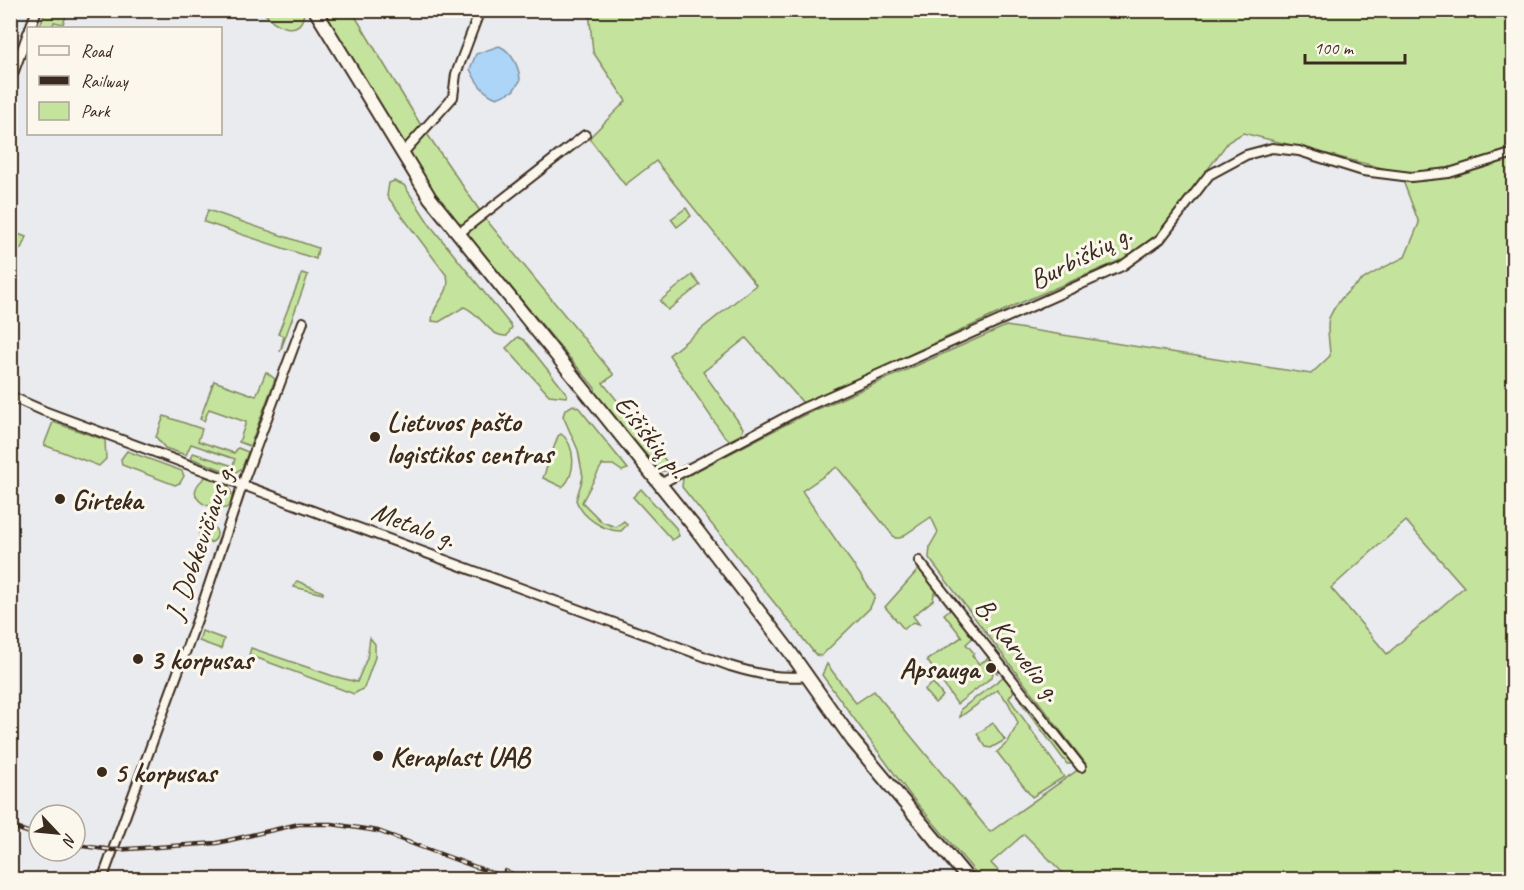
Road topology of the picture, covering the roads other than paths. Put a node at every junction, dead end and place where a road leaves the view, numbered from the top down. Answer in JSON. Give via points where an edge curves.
{"nodes":[{"id":1,"x":37,"y":10,"type":"edge"},
{"id":2,"x":315,"y":10,"type":"edge"},
{"id":3,"x":480,"y":10,"type":"edge"},
{"id":4,"x":30,"y":27,"type":"edge"},
{"id":5,"x":27,"y":36,"type":"edge"},
{"id":6,"x":10,"y":82,"type":"edge"},
{"id":7,"x":585,"y":135,"type":"dead end"},
{"id":8,"x":1514,"y":153,"type":"edge"},
{"id":9,"x":402,"y":154,"type":"junction"},
{"id":10,"x":458,"y":234,"type":"junction"},
{"id":11,"x":303,"y":322,"type":"dead end"},
{"id":12,"x":10,"y":396,"type":"edge"},
{"id":13,"x":243,"y":484,"type":"junction"},
{"id":14,"x":660,"y":484,"type":"junction"},
{"id":15,"x":919,"y":561,"type":"dead end"},
{"id":16,"x":807,"y":676,"type":"junction"},
{"id":17,"x":1081,"y":766,"type":"dead end"},
{"id":18,"x":102,"y":879,"type":"edge"},
{"id":19,"x":969,"y":879,"type":"edge"}],
"edges":[{"from":1,"to":4,"type":"street"},
{"from":2,"to":9,"type":"main road","name":"Eišiškių pl."},
{"from":3,"to":9,"type":"street","via":[[456,74],[453,97]]},
{"from":5,"to":6,"type":"street"},
{"from":7,"to":10,"type":"street"},
{"from":8,"to":14,"type":"street","name":"Burbiškių g.","via":[[1449,173],[1411,177],[1363,171],[1272,148],[1246,155],[1209,175],[1160,239],[1122,266],[801,409]]},
{"from":9,"to":10,"type":"main road","name":"Eišiškių pl."},
{"from":10,"to":14,"type":"main road","name":"Eišiškių pl."},
{"from":11,"to":13,"type":"street","name":"J. Dobkevičiaus g."},
{"from":12,"to":13,"type":"street","name":"Metalo g."},
{"from":13,"to":16,"type":"street","name":"Metalo g.","via":[[730,666],[785,678]]},
{"from":13,"to":18,"type":"street","name":"J. Dobkevičiaus g."},
{"from":14,"to":16,"type":"main road","name":"Eišiškių pl."},
{"from":15,"to":17,"type":"street","name":"B. Karvelio g."},
{"from":16,"to":19,"type":"main road","name":"Eišiškių pl.","via":[[854,741]]}]}
